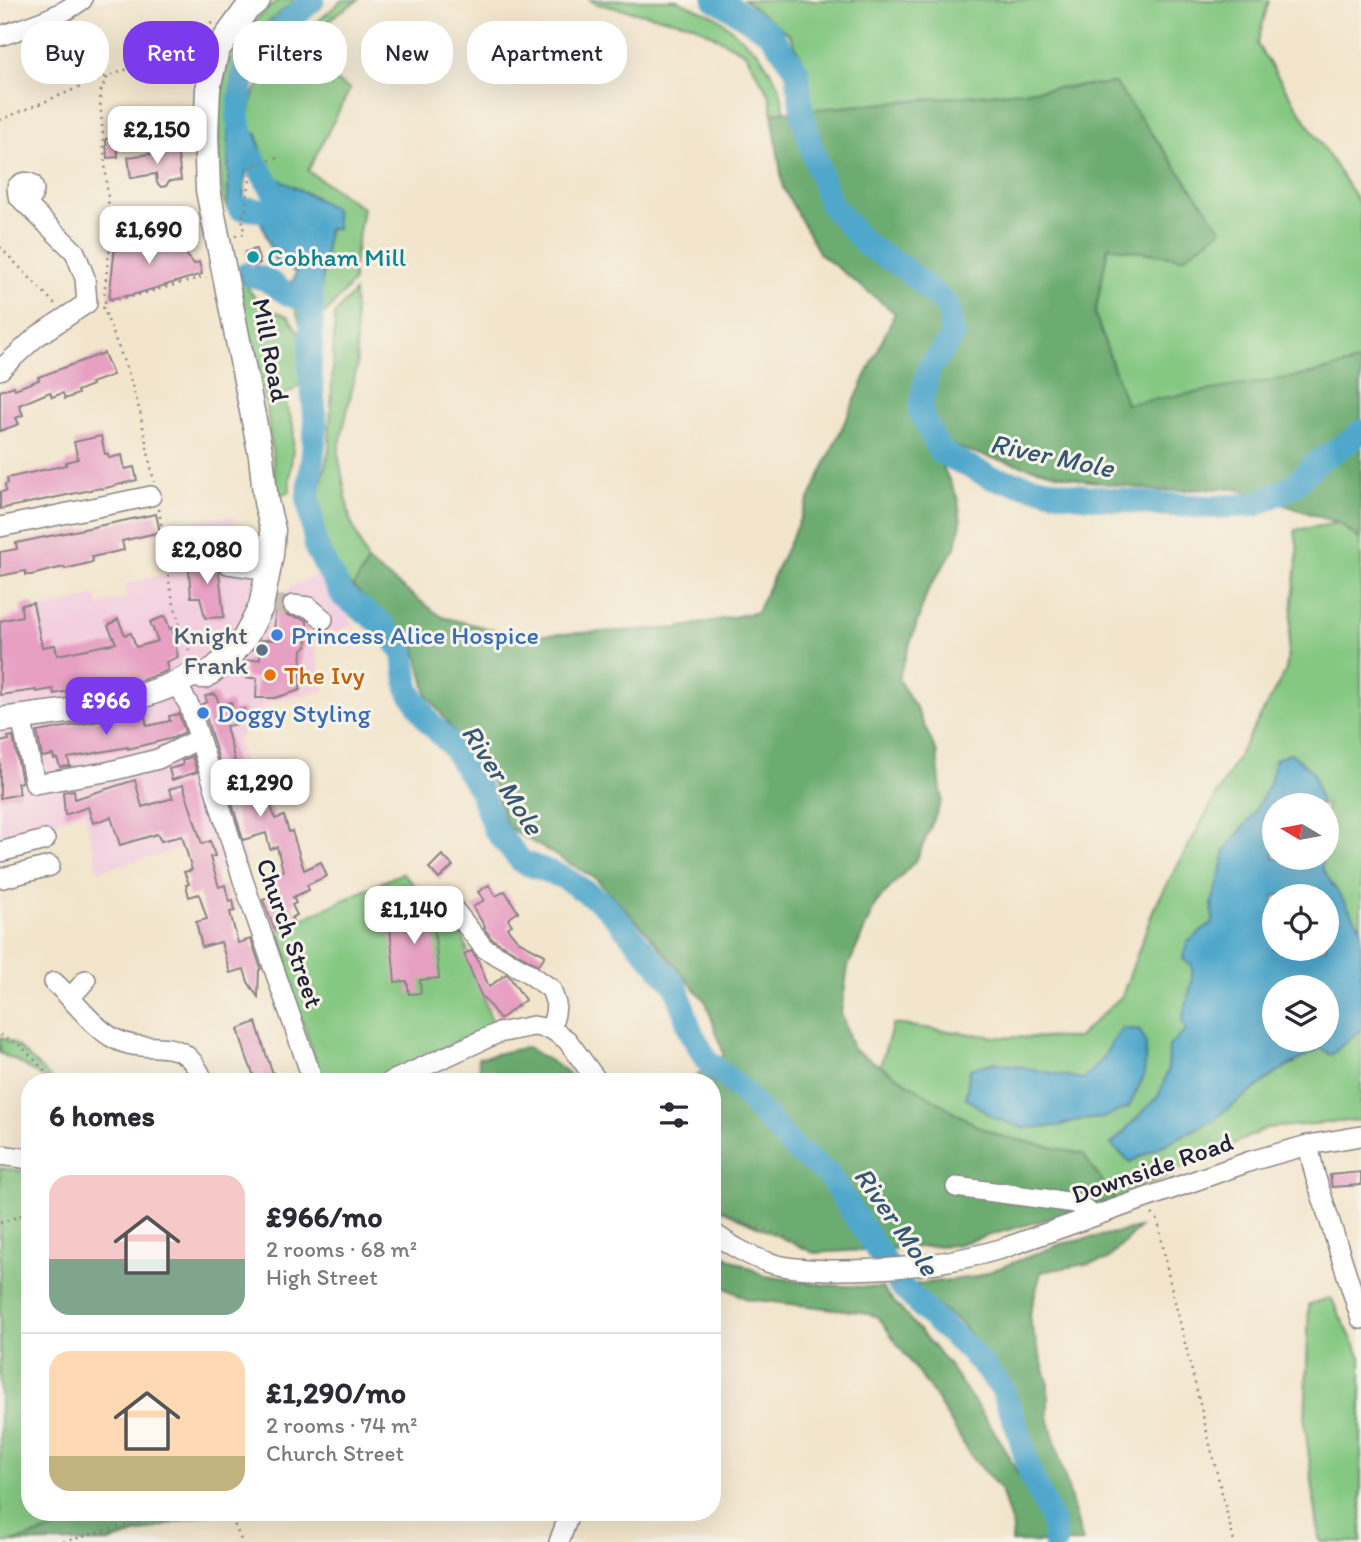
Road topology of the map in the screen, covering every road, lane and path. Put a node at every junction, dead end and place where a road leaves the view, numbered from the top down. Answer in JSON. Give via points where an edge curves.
{"nodes":[{"id":1,"x":82,"y":0,"type":"edge"},
{"id":2,"x":244,"y":3,"type":"edge"},
{"id":3,"x":0,"y":36,"type":"edge"},
{"id":4,"x":109,"y":76,"type":"edge"},
{"id":5,"x":85,"y":84,"type":"edge"},
{"id":6,"x":105,"y":84,"type":"edge"},
{"id":7,"x":0,"y":120,"type":"edge"},
{"id":8,"x":278,"y":158,"type":"dead end"},
{"id":9,"x":25,"y":204,"type":"dead end"},
{"id":10,"x":229,"y":238,"type":"dead end"},
{"id":11,"x":0,"y":247,"type":"edge"},
{"id":12,"x":217,"y":277,"type":"junction"},
{"id":13,"x":67,"y":316,"type":"junction"},
{"id":14,"x":0,"y":370,"type":"edge"},
{"id":15,"x":150,"y":496,"type":"dead end"},
{"id":16,"x":266,"y":502,"type":"junction"},
{"id":17,"x":0,"y":527,"type":"edge"},
{"id":18,"x":178,"y":544,"type":"dead end"},
{"id":19,"x":255,"y":568,"type":"junction"},
{"id":20,"x":276,"y":605,"type":"junction"},
{"id":21,"x":323,"y":619,"type":"dead end"},
{"id":22,"x":184,"y":679,"type":"junction"},
{"id":23,"x":10,"y":719,"type":"edge"},
{"id":24,"x":199,"y":738,"type":"junction"},
{"id":25,"x":46,"y":840,"type":"dead end"},
{"id":26,"x":23,"y":846,"type":"junction"},
{"id":27,"x":0,"y":852,"type":"edge"},
{"id":28,"x":50,"y":866,"type":"dead end"},
{"id":29,"x":30,"y":871,"type":"junction"},
{"id":30,"x":3,"y":878,"type":"dead end"},
{"id":31,"x":449,"y":903,"type":"dead end"},
{"id":32,"x":86,"y":980,"type":"dead end"},
{"id":33,"x":54,"y":982,"type":"dead end"},
{"id":34,"x":71,"y":997,"type":"junction"},
{"id":35,"x":551,"y":1029,"type":"junction"},
{"id":36,"x":0,"y":1035,"type":"edge"},
{"id":37,"x":47,"y":1073,"type":"edge"},
{"id":38,"x":200,"y":1073,"type":"edge"},
{"id":39,"x":310,"y":1073,"type":"edge"},
{"id":40,"x":410,"y":1073,"type":"edge"},
{"id":41,"x":591,"y":1073,"type":"edge"},
{"id":42,"x":1361,"y":1136,"type":"edge"},
{"id":43,"x":1308,"y":1146,"type":"junction"},
{"id":44,"x":0,"y":1155,"type":"edge"},
{"id":45,"x":21,"y":1158,"type":"edge"},
{"id":46,"x":956,"y":1186,"type":"dead end"},
{"id":47,"x":1144,"y":1198,"type":"junction"},
{"id":48,"x":721,"y":1215,"type":"edge"},
{"id":49,"x":21,"y":1216,"type":"edge"},
{"id":50,"x":1094,"y":1216,"type":"junction"},
{"id":51,"x":0,"y":1223,"type":"edge"},
{"id":52,"x":721,"y":1238,"type":"edge"},
{"id":53,"x":816,"y":1269,"type":"junction"},
{"id":54,"x":1361,"y":1319,"type":"edge"},
{"id":55,"x":141,"y":1521,"type":"edge"},
{"id":56,"x":233,"y":1521,"type":"edge"},
{"id":57,"x":567,"y":1521,"type":"edge"},
{"id":58,"x":63,"y":1542,"type":"edge"},
{"id":59,"x":242,"y":1542,"type":"edge"},
{"id":60,"x":559,"y":1542,"type":"edge"},
{"id":61,"x":1234,"y":1542,"type":"edge"}],
"edges":[{"from":1,"to":3,"type":"street","via":[[50,19]]},
{"from":2,"to":4,"type":"path","via":[[164,55]]},
{"from":2,"to":12,"type":"main road","name":"Mill Road","via":[[216,50],[208,89],[208,190]]},
{"from":5,"to":7,"type":"path"},
{"from":6,"to":12,"type":"path","via":[[100,100],[111,236],[102,303]]},
{"from":8,"to":10,"type":"path","via":[[252,165],[242,216],[244,234]]},
{"from":9,"to":13,"type":"street","via":[[75,252],[85,278],[87,303]]},
{"from":11,"to":13,"type":"path"},
{"from":12,"to":16,"type":"main road","name":"Mill Road","via":[[261,456]]},
{"from":13,"to":14,"type":"street"},
{"from":15,"to":17,"type":"street"},
{"from":16,"to":19,"type":"main road"},
{"from":16,"to":20,"type":"main road","via":[[273,530]]},
{"from":18,"to":19,"type":"street","via":[[225,537],[228,564]]},
{"from":19,"to":22,"type":"main road","via":[[246,604],[233,630]]},
{"from":20,"to":21,"type":"street","via":[[309,607]]},
{"from":20,"to":22,"type":"main road","via":[[253,625],[226,660],[205,676]]},
{"from":22,"to":23,"type":"main road","via":[[121,701]]},
{"from":22,"to":24,"type":"street","name":"Church Street"},
{"from":23,"to":24,"type":"street","via":[[35,785],[158,759]]},
{"from":24,"to":39,"type":"street","name":"Church Street"},
{"from":25,"to":26,"type":"street"},
{"from":26,"to":27,"type":"street"},
{"from":26,"to":29,"type":"street"},
{"from":28,"to":29,"type":"street"},
{"from":29,"to":30,"type":"street"},
{"from":31,"to":35,"type":"street","via":[[484,948],[551,989],[556,1004]]},
{"from":32,"to":34,"type":"street"},
{"from":33,"to":34,"type":"street"},
{"from":34,"to":38,"type":"street","via":[[104,1032],[122,1042],[184,1053]]},
{"from":35,"to":40,"type":"street","via":[[533,1026],[498,1033]]},
{"from":35,"to":41,"type":"street","via":[[567,1040]]},
{"from":36,"to":37,"type":"path","via":[[21,1046]]},
{"from":42,"to":43,"type":"street","name":"Downside Road"},
{"from":43,"to":47,"type":"street","name":"Downside Road"},
{"from":43,"to":54,"type":"street"},
{"from":44,"to":45,"type":"street"},
{"from":46,"to":50,"type":"street","via":[[1075,1203]]},
{"from":47,"to":50,"type":"street","name":"Downside Road"},
{"from":47,"to":61,"type":"path","via":[[1160,1226]]},
{"from":48,"to":53,"type":"path","via":[[799,1242],[811,1254]]},
{"from":49,"to":51,"type":"path"},
{"from":50,"to":53,"type":"street","name":"Downside Road","via":[[964,1258],[878,1269]]},
{"from":52,"to":53,"type":"street","name":"Downside Road","via":[[756,1258],[791,1268]]},
{"from":55,"to":58,"type":"path"},
{"from":56,"to":59,"type":"path"},
{"from":57,"to":60,"type":"street"}]}
